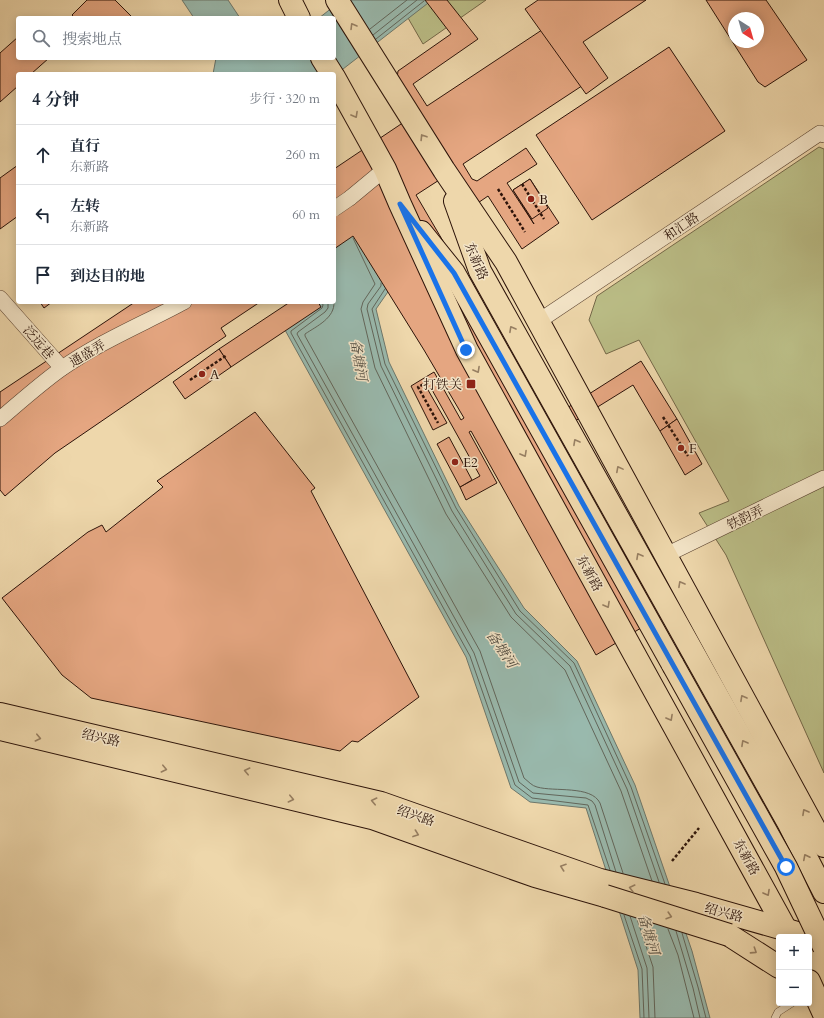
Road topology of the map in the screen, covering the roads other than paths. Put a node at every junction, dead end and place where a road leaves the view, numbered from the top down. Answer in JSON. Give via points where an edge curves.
{"nodes":[{"id":1,"x":290,"y":0,"type":"edge"},
{"id":2,"x":337,"y":0,"type":"edge"},
{"id":3,"x":297,"y":16,"type":"edge"},
{"id":4,"x":323,"y":60,"type":"edge"},
{"id":5,"x":331,"y":72,"type":"edge"},
{"id":6,"x":336,"y":81,"type":"edge"},
{"id":7,"x":824,"y":136,"type":"edge"},
{"id":8,"x":385,"y":169,"type":"junction"},
{"id":9,"x":444,"y":170,"type":"junction"},
{"id":10,"x":400,"y":204,"type":"junction"},
{"id":11,"x":336,"y":208,"type":"edge"},
{"id":12,"x":0,"y":298,"type":"edge"},
{"id":13,"x":180,"y":304,"type":"edge"},
{"id":14,"x":539,"y":321,"type":"junction"},
{"id":15,"x":62,"y":368,"type":"junction"},
{"id":16,"x":0,"y":419,"type":"edge"},
{"id":17,"x":824,"y":478,"type":"edge"},
{"id":18,"x":666,"y":556,"type":"junction"},
{"id":19,"x":0,"y":714,"type":"edge"},
{"id":20,"x":0,"y":729,"type":"edge"},
{"id":21,"x":824,"y":846,"type":"edge"},
{"id":22,"x":602,"y":888,"type":"junction"},
{"id":23,"x":824,"y":892,"type":"edge"},
{"id":24,"x":789,"y":933,"type":"edge"},
{"id":25,"x":824,"y":942,"type":"edge"},
{"id":26,"x":824,"y":947,"type":"edge"},
{"id":27,"x":776,"y":965,"type":"edge"},
{"id":28,"x":813,"y":988,"type":"edge"},
{"id":29,"x":787,"y":1006,"type":"edge"},
{"id":30,"x":824,"y":1014,"type":"edge"},
{"id":31,"x":775,"y":1018,"type":"edge"}],
"edges":[{"from":1,"to":3,"type":"main road"},
{"from":9,"to":2,"type":"main road","name":"东新路","one_way":true},
{"from":4,"to":5,"type":"main road","name":"东新路"},
{"from":6,"to":8,"type":"main road","name":"东新路","one_way":true},
{"from":7,"to":14,"type":"street","name":"和汇路","via":[[820,133]]},
{"from":8,"to":10,"type":"main road","name":"东新路"},
{"from":8,"to":11,"type":"street","bridge":true},
{"from":9,"to":14,"type":"main road","name":"东新路","via":[[506,262]]},
{"from":23,"to":9,"type":"main road","name":"东新路","one_way":true,"via":[[789,824],[480,271]]},
{"from":10,"to":24,"type":"main road","name":"东新路","one_way":true,"via":[[466,350]]},
{"from":10,"to":26,"type":"main road","name":"东新路","bridge":true,"via":[[454,273],[786,867]]},
{"from":12,"to":15,"type":"street","name":"泛远巷"},
{"from":13,"to":15,"type":"street","name":"通盛弄","via":[[114,337]]},
{"from":18,"to":14,"type":"main road","name":"东新路","one_way":true},
{"from":15,"to":16,"type":"street","name":"通盛弄"},
{"from":17,"to":18,"type":"street","name":"铁韵弄"},
{"from":21,"to":18,"type":"main road","name":"东新路","one_way":true},
{"from":22,"to":19,"type":"main road","name":"绍兴路","one_way":true,"via":[[381,803]]},
{"from":20,"to":22,"type":"main road","name":"绍兴路","one_way":true,"via":[[372,818],[535,876]]},
{"from":24,"to":22,"type":"main road","name":"绍兴路","one_way":true,"via":[[696,904]]},
{"from":22,"to":27,"type":"main road","name":"绍兴路","one_way":true,"bridge":true,"via":[[729,935]]},
{"from":24,"to":25,"type":"main road","name":"绍兴路"},
{"from":28,"to":30,"type":"main road"},
{"from":29,"to":31,"type":"lane","via":[[778,1012]]}]}
